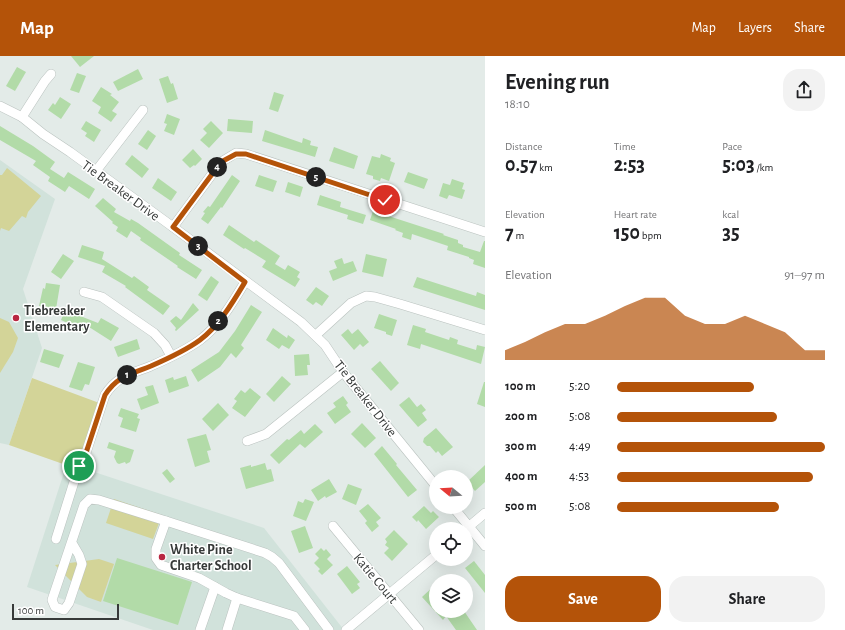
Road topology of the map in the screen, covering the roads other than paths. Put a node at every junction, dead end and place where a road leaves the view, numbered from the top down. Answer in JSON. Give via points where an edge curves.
{"nodes":[{"id":1,"x":51,"y":74,"type":"dead end"},
{"id":2,"x":0,"y":106,"type":"edge"},
{"id":3,"x":143,"y":110,"type":"dead end"},
{"id":4,"x":22,"y":117,"type":"junction"},
{"id":5,"x":96,"y":171,"type":"junction"},
{"id":6,"x":173,"y":227,"type":"junction"},
{"id":7,"x":485,"y":232,"type":"edge"},
{"id":8,"x":245,"y":282,"type":"junction"},
{"id":9,"x":84,"y":292,"type":"dead end"},
{"id":10,"x":485,"y":330,"type":"edge"},
{"id":11,"x":316,"y":336,"type":"junction"},
{"id":12,"x":171,"y":356,"type":"junction"},
{"id":13,"x":343,"y":372,"type":"junction"},
{"id":14,"x":247,"y":441,"type":"dead end"},
{"id":15,"x":429,"y":477,"type":"edge"},
{"id":16,"x":485,"y":513,"type":"edge"},
{"id":17,"x":166,"y":521,"type":"junction"},
{"id":18,"x":473,"y":524,"type":"edge"},
{"id":19,"x":333,"y":526,"type":"dead end"},
{"id":20,"x":473,"y":533,"type":"edge"},
{"id":21,"x":56,"y":539,"type":"dead end"},
{"id":22,"x":72,"y":543,"type":"junction"},
{"id":23,"x":485,"y":546,"type":"edge"},
{"id":24,"x":429,"y":561,"type":"edge"},
{"id":25,"x":215,"y":587,"type":"junction"},
{"id":26,"x":390,"y":594,"type":"junction"},
{"id":27,"x":238,"y":598,"type":"junction"},
{"id":28,"x":200,"y":630,"type":"edge"},
{"id":29,"x":227,"y":630,"type":"edge"},
{"id":30,"x":305,"y":630,"type":"edge"},
{"id":31,"x":329,"y":630,"type":"edge"},
{"id":32,"x":346,"y":630,"type":"edge"},
{"id":33,"x":418,"y":630,"type":"edge"}],
"edges":[{"from":1,"to":4,"type":"street"},
{"from":2,"to":4,"type":"street","name":"Tie Breaker Drive"},
{"from":3,"to":5,"type":"street"},
{"from":4,"to":5,"type":"street","name":"Tie Breaker Drive"},
{"from":5,"to":6,"type":"street","name":"Tie Breaker Drive"},
{"from":6,"to":7,"type":"street","via":[[221,162],[236,154],[246,154]]},
{"from":6,"to":8,"type":"street","name":"Tie Breaker Drive"},
{"from":8,"to":11,"type":"street","name":"Tie Breaker Drive"},
{"from":8,"to":12,"type":"street","via":[[212,329],[200,340]]},
{"from":9,"to":12,"type":"street","via":[[102,297],[154,333]]},
{"from":10,"to":11,"type":"street","via":[[366,296],[351,303]]},
{"from":11,"to":13,"type":"street","name":"Tie Breaker Drive"},
{"from":12,"to":21,"type":"street","via":[[124,376],[111,386],[105,395]]},
{"from":13,"to":14,"type":"street","via":[[266,434]]},
{"from":13,"to":15,"type":"street","name":"Tie Breaker Drive"},
{"from":16,"to":18,"type":"street"},
{"from":17,"to":22,"type":"street","via":[[90,499],[84,505]]},
{"from":17,"to":25,"type":"street","via":[[156,549],[156,558],[161,565],[199,578]]},
{"from":17,"to":31,"type":"street","via":[[272,557]]},
{"from":19,"to":26,"type":"street","name":"Katie Court"},
{"from":20,"to":23,"type":"street"},
{"from":22,"to":22,"type":"street","via":[[52,600],[55,607],[64,610],[69,603],[82,564]]},
{"from":24,"to":26,"type":"street"},
{"from":25,"to":27,"type":"street"},
{"from":25,"to":28,"type":"street"},
{"from":26,"to":32,"type":"street"},
{"from":26,"to":33,"type":"street","name":"Katie Court"},
{"from":27,"to":29,"type":"street"},
{"from":27,"to":30,"type":"street","via":[[294,616]]}]}
